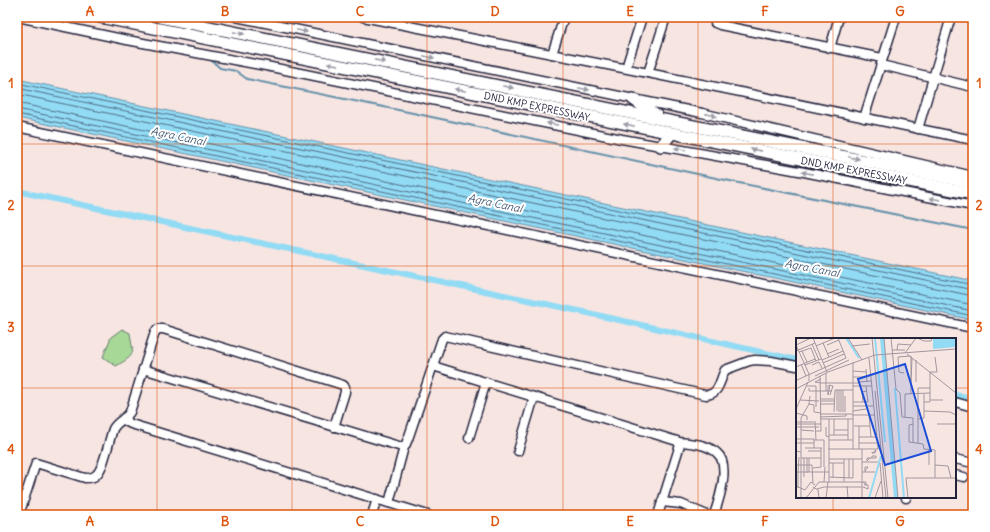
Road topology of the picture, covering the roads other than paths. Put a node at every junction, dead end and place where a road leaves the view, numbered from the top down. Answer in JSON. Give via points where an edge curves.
{"nodes":[{"id":1,"x":18,"y":17,"type":"edge"},
{"id":2,"x":100,"y":17,"type":"edge"},
{"id":3,"x":160,"y":17,"type":"edge"},
{"id":4,"x":236,"y":17,"type":"edge"},
{"id":5,"x":363,"y":17,"type":"edge"},
{"id":6,"x":564,"y":17,"type":"edge"},
{"id":7,"x":642,"y":17,"type":"edge"},
{"id":8,"x":666,"y":17,"type":"edge"},
{"id":9,"x":715,"y":17,"type":"edge"},
{"id":10,"x":839,"y":17,"type":"edge"},
{"id":11,"x":896,"y":17,"type":"edge"},
{"id":12,"x":951,"y":17,"type":"edge"},
{"id":13,"x":830,"y":48,"type":"junction"},
{"id":14,"x":552,"y":54,"type":"junction"},
{"id":15,"x":882,"y":61,"type":"junction"},
{"id":16,"x":626,"y":68,"type":"junction"},
{"id":17,"x":648,"y":73,"type":"junction"},
{"id":18,"x":933,"y":78,"type":"junction"},
{"id":19,"x":973,"y":87,"type":"edge"},
{"id":20,"x":633,"y":99,"type":"junction"},
{"id":21,"x":660,"y":118,"type":"junction"},
{"id":22,"x":864,"y":118,"type":"junction"},
{"id":23,"x":17,"y":127,"type":"edge"},
{"id":24,"x":918,"y":129,"type":"junction"},
{"id":25,"x":671,"y":134,"type":"junction"},
{"id":26,"x":973,"y":140,"type":"edge"},
{"id":27,"x":661,"y":146,"type":"junction"},
{"id":28,"x":973,"y":176,"type":"edge"},
{"id":29,"x":973,"y":183,"type":"edge"},
{"id":30,"x":973,"y":194,"type":"edge"},
{"id":31,"x":973,"y":206,"type":"edge"},
{"id":32,"x":973,"y":328,"type":"edge"},
{"id":33,"x":434,"y":366,"type":"junction"},
{"id":34,"x":796,"y":366,"type":"edge"},
{"id":35,"x":143,"y":369,"type":"junction"},
{"id":36,"x":486,"y":382,"type":"junction"},
{"id":37,"x":534,"y":397,"type":"junction"},
{"id":38,"x":956,"y":402,"type":"edge"},
{"id":39,"x":973,"y":407,"type":"edge"},
{"id":40,"x":124,"y":418,"type":"junction"},
{"id":41,"x":334,"y":427,"type":"junction"},
{"id":42,"x":469,"y":438,"type":"dead end"},
{"id":43,"x":679,"y":442,"type":"junction"},
{"id":44,"x":404,"y":447,"type":"junction"},
{"id":45,"x":518,"y":451,"type":"dead end"},
{"id":46,"x":956,"y":459,"type":"edge"},
{"id":47,"x":973,"y":463,"type":"edge"},
{"id":48,"x":956,"y":475,"type":"edge"},
{"id":49,"x":964,"y":477,"type":"dead end"},
{"id":50,"x":377,"y":499,"type":"junction"},
{"id":51,"x":662,"y":502,"type":"junction"},
{"id":52,"x":388,"y":503,"type":"junction"},
{"id":53,"x":19,"y":515,"type":"edge"},
{"id":54,"x":372,"y":515,"type":"edge"},
{"id":55,"x":428,"y":515,"type":"edge"},
{"id":56,"x":658,"y":515,"type":"edge"},
{"id":57,"x":707,"y":515,"type":"edge"},
{"id":58,"x":714,"y":515,"type":"edge"}],
"edges":[{"from":27,"to":1,"type":"street","one_way":true},
{"from":25,"to":2,"type":"highway","name":"DND KMP EXPRESSWAY","one_way":true},
{"from":3,"to":21,"type":"highway","name":"DND KMP EXPRESSWAY","one_way":true},
{"from":4,"to":20,"type":"street","one_way":true},
{"from":5,"to":14,"type":"street"},
{"from":6,"to":14,"type":"street"},
{"from":7,"to":16,"type":"street"},
{"from":8,"to":17,"type":"street"},
{"from":9,"to":13,"type":"street","via":[[715,23],[720,26]]},
{"from":10,"to":13,"type":"street"},
{"from":11,"to":15,"type":"street"},
{"from":12,"to":18,"type":"street"},
{"from":13,"to":15,"type":"street"},
{"from":14,"to":16,"type":"street"},
{"from":15,"to":18,"type":"street"},
{"from":15,"to":22,"type":"street"},
{"from":16,"to":17,"type":"street"},
{"from":17,"to":22,"type":"street"},
{"from":18,"to":19,"type":"street"},
{"from":18,"to":24,"type":"street"},
{"from":20,"to":21,"type":"highway"},
{"from":20,"to":28,"type":"street","one_way":true},
{"from":21,"to":29,"type":"highway","name":"DND KMP EXPRESSWAY","one_way":true},
{"from":22,"to":24,"type":"street"},
{"from":23,"to":32,"type":"street"},
{"from":24,"to":26,"type":"street"},
{"from":25,"to":27,"type":"highway"},
{"from":30,"to":25,"type":"highway","name":"DND KMP EXPRESSWAY","one_way":true},
{"from":31,"to":27,"type":"street","one_way":true},
{"from":33,"to":34,"type":"street","via":[[442,339],[447,336],[706,395],[717,389],[725,370],[749,361],[771,361]]},
{"from":33,"to":36,"type":"street"},
{"from":33,"to":44,"type":"street"},
{"from":35,"to":40,"type":"street","via":[[130,412]]},
{"from":35,"to":41,"type":"street"},
{"from":35,"to":41,"type":"street","via":[[155,332],[163,329],[345,387]]},
{"from":36,"to":37,"type":"street"},
{"from":36,"to":42,"type":"street"},
{"from":37,"to":43,"type":"street"},
{"from":37,"to":45,"type":"street"},
{"from":38,"to":39,"type":"street"},
{"from":40,"to":50,"type":"street","via":[[131,424]]},
{"from":40,"to":53,"type":"street","via":[[112,429],[101,466],[94,477],[85,478],[36,463]]},
{"from":41,"to":44,"type":"street"},
{"from":43,"to":51,"type":"street"},
{"from":43,"to":58,"type":"street","via":[[708,447],[717,452],[722,460],[723,488]]},
{"from":44,"to":52,"type":"street"},
{"from":46,"to":47,"type":"street"},
{"from":48,"to":49,"type":"street"},
{"from":50,"to":52,"type":"street"},
{"from":50,"to":54,"type":"street"},
{"from":51,"to":56,"type":"street"},
{"from":51,"to":57,"type":"street","via":[[681,504]]},
{"from":52,"to":55,"type":"street"}]}
